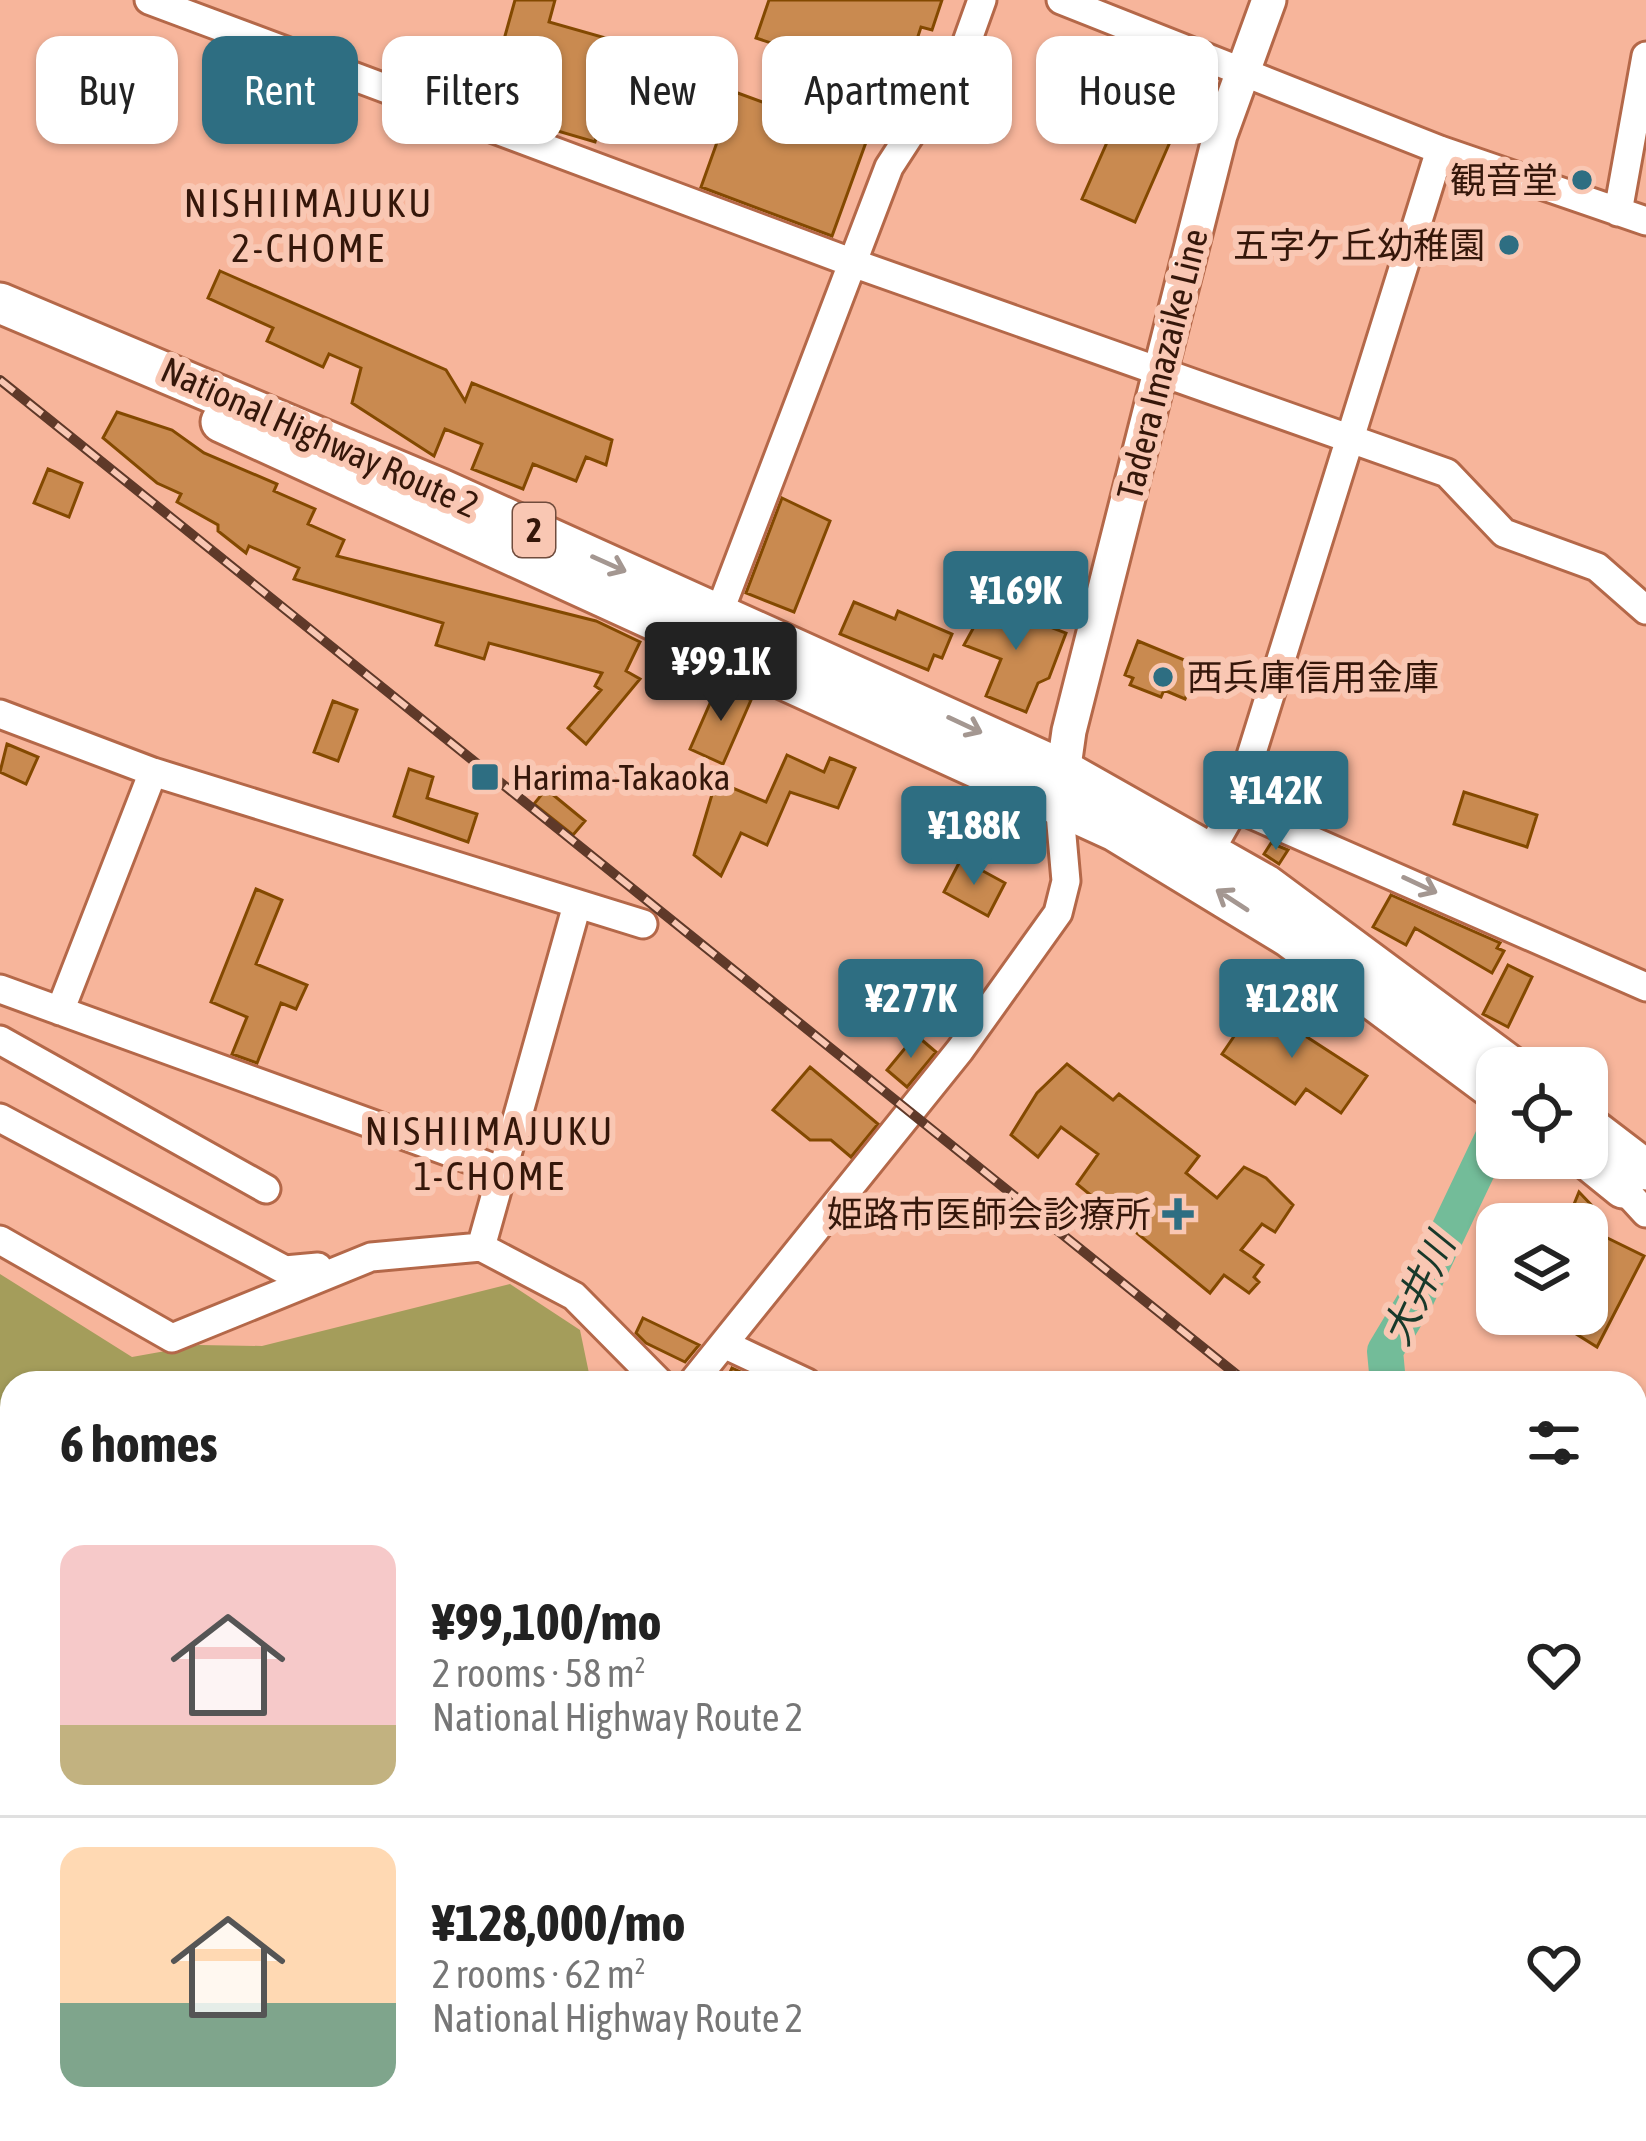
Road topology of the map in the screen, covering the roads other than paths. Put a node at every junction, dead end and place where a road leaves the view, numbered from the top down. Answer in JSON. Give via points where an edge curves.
{"nodes":[{"id":1,"x":149,"y":0,"type":"edge"},
{"id":2,"x":982,"y":0,"type":"edge"},
{"id":3,"x":1061,"y":0,"type":"edge"},
{"id":4,"x":1269,"y":0,"type":"edge"},
{"id":5,"x":1646,"y":56,"type":"edge"},
{"id":6,"x":1243,"y":72,"type":"junction"},
{"id":7,"x":1439,"y":150,"type":"junction"},
{"id":8,"x":1618,"y":212,"type":"junction"},
{"id":9,"x":1646,"y":221,"type":"edge"},
{"id":10,"x":853,"y":263,"type":"junction"},
{"id":11,"x":0,"y":303,"type":"edge"},
{"id":12,"x":0,"y":331,"type":"edge"},
{"id":13,"x":1160,"y":372,"type":"junction"},
{"id":14,"x":1348,"y":440,"type":"junction"},
{"id":15,"x":1646,"y":610,"type":"edge"},
{"id":16,"x":718,"y":613,"type":"junction"},
{"id":17,"x":0,"y":714,"type":"edge"},
{"id":18,"x":153,"y":772,"type":"junction"},
{"id":19,"x":1061,"y":786,"type":"junction"},
{"id":20,"x":1235,"y":807,"type":"junction"},
{"id":21,"x":1210,"y":851,"type":"junction"},
{"id":22,"x":577,"y":905,"type":"junction"},
{"id":23,"x":643,"y":924,"type":"dead end"},
{"id":24,"x":1646,"y":987,"type":"edge"},
{"id":25,"x":0,"y":989,"type":"edge"},
{"id":26,"x":60,"y":1011,"type":"junction"},
{"id":27,"x":0,"y":1040,"type":"edge"},
{"id":28,"x":1485,"y":1047,"type":"edge"},
{"id":29,"x":1476,"y":1076,"type":"edge"},
{"id":30,"x":0,"y":1118,"type":"edge"},
{"id":31,"x":1608,"y":1152,"type":"edge"},
{"id":32,"x":502,"y":1172,"type":"junction"},
{"id":33,"x":1608,"y":1172,"type":"edge"},
{"id":34,"x":266,"y":1189,"type":"dead end"},
{"id":35,"x":1638,"y":1190,"type":"edge"},
{"id":36,"x":0,"y":1240,"type":"edge"},
{"id":37,"x":481,"y":1247,"type":"junction"},
{"id":38,"x":346,"y":1265,"type":"junction"},
{"id":39,"x":724,"y":1344,"type":"junction"},
{"id":40,"x":648,"y":1371,"type":"edge"},
{"id":41,"x":702,"y":1371,"type":"edge"},
{"id":42,"x":781,"y":1371,"type":"edge"}],
"edges":[{"from":1,"to":10,"type":"street"},
{"from":2,"to":10,"type":"street","via":[[963,53],[889,167]]},
{"from":3,"to":6,"type":"street"},
{"from":4,"to":6,"type":"main road","name":"Tadera Imazaike Line"},
{"from":5,"to":8,"type":"street"},
{"from":6,"to":7,"type":"street"},
{"from":6,"to":13,"type":"main road","name":"Tadera Imazaike Line"},
{"from":7,"to":8,"type":"street"},
{"from":7,"to":14,"type":"street"},
{"from":8,"to":9,"type":"street"},
{"from":10,"to":13,"type":"street"},
{"from":10,"to":16,"type":"street"},
{"from":11,"to":16,"type":"highway","name":"National Highway Route 2","number":"2","one_way":true},
{"from":12,"to":19,"type":"highway","name":"National Highway Route 2","number":"2"},
{"from":13,"to":14,"type":"street"},
{"from":13,"to":19,"type":"main road","name":"Tadera Imazaike Line"},
{"from":14,"to":15,"type":"street","via":[[1447,473],[1504,533],[1598,567]]},
{"from":14,"to":20,"type":"street"},
{"from":16,"to":19,"type":"highway","name":"National Highway Route 2","number":"2","one_way":true},
{"from":17,"to":18,"type":"street"},
{"from":18,"to":22,"type":"street"},
{"from":18,"to":26,"type":"street"},
{"from":19,"to":21,"type":"highway","name":"National Highway Route 2","number":"2"},
{"from":29,"to":19,"type":"highway","name":"National Highway Route 2","number":"2","one_way":true,"via":[[1288,937]]},
{"from":19,"to":39,"type":"street","via":[[1066,881],[1058,913],[960,1050]]},
{"from":20,"to":21,"type":"street"},
{"from":20,"to":24,"type":"street","one_way":true},
{"from":21,"to":28,"type":"highway","name":"National Highway Route 2","number":"2"},
{"from":22,"to":23,"type":"street"},
{"from":22,"to":32,"type":"street"},
{"from":25,"to":26,"type":"street"},
{"from":26,"to":32,"type":"street"},
{"from":27,"to":34,"type":"street"},
{"from":30,"to":38,"type":"street","via":[[285,1270]]},
{"from":31,"to":35,"type":"highway"},
{"from":32,"to":37,"type":"street"},
{"from":33,"to":35,"type":"highway"},
{"from":36,"to":38,"type":"street","via":[[172,1338]]},
{"from":37,"to":38,"type":"street"},
{"from":37,"to":40,"type":"street","via":[[574,1296]]},
{"from":39,"to":41,"type":"street"},
{"from":39,"to":42,"type":"street"}]}
